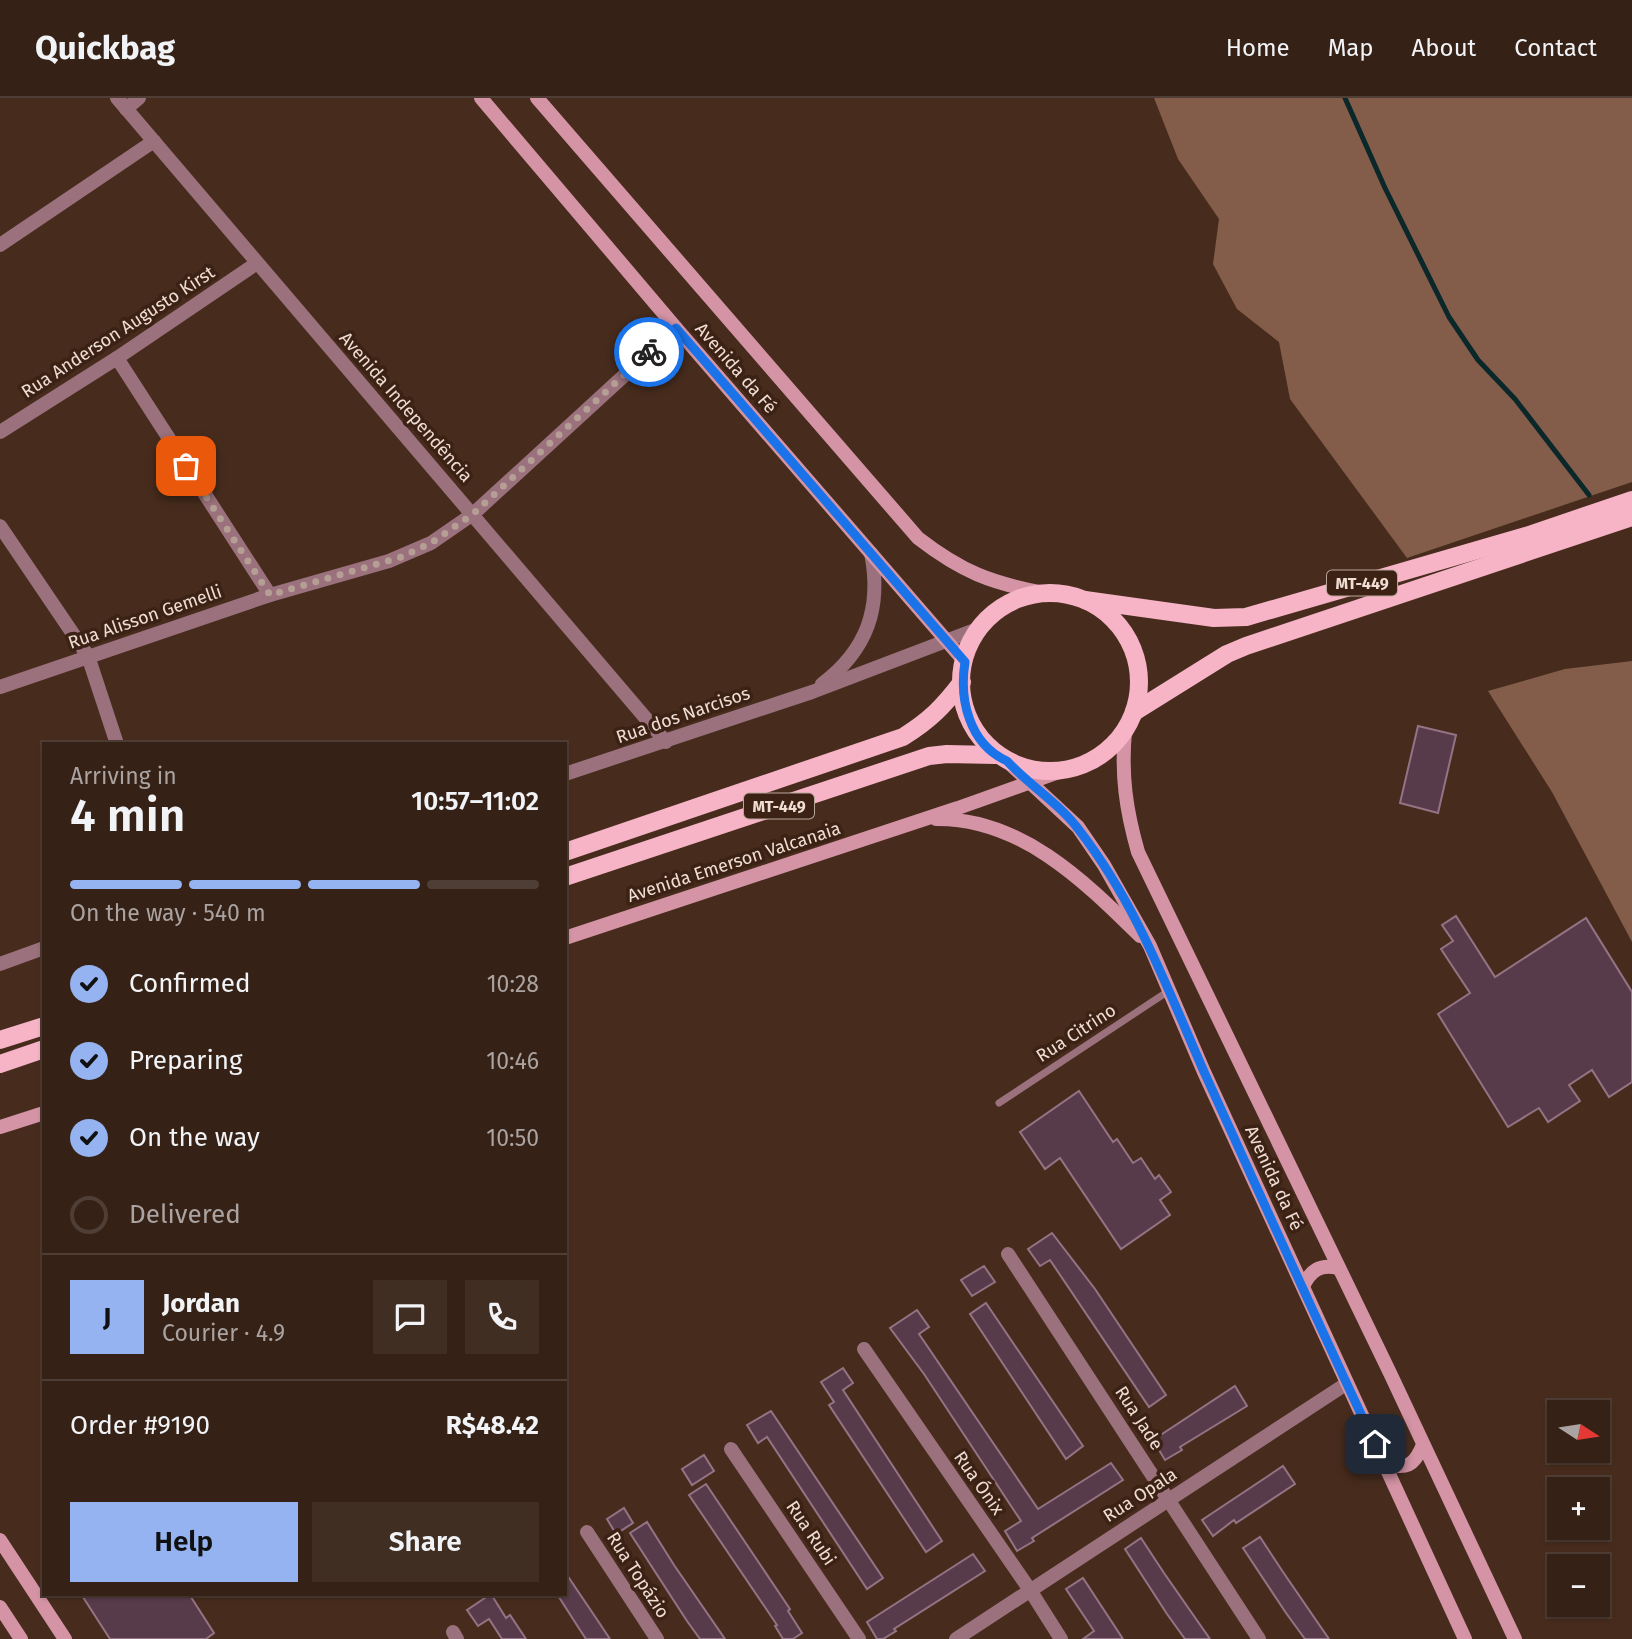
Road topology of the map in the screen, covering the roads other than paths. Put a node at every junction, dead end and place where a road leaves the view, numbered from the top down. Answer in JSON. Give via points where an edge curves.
{"nodes":[{"id":1,"x":139,"y":98,"type":"edge"},
{"id":2,"x":481,"y":98,"type":"edge"},
{"id":3,"x":537,"y":98,"type":"edge"},
{"id":4,"x":122,"y":103,"type":"edge"},
{"id":5,"x":154,"y":141,"type":"junction"},
{"id":6,"x":0,"y":245,"type":"edge"},
{"id":7,"x":257,"y":263,"type":"junction"},
{"id":8,"x":676,"y":328,"type":"junction"},
{"id":9,"x":117,"y":358,"type":"junction"},
{"id":10,"x":0,"y":432,"type":"edge"},
{"id":11,"x":1632,"y":500,"type":"edge"},
{"id":12,"x":473,"y":514,"type":"junction"},
{"id":13,"x":1632,"y":517,"type":"edge"},
{"id":14,"x":0,"y":526,"type":"edge"},
{"id":15,"x":871,"y":553,"type":"junction"},
{"id":16,"x":1044,"y":593,"type":"junction"},
{"id":17,"x":270,"y":595,"type":"junction"},
{"id":18,"x":1085,"y":600,"type":"junction"},
{"id":19,"x":980,"y":628,"type":"junction"},
{"id":20,"x":946,"y":640,"type":"junction"},
{"id":21,"x":88,"y":656,"type":"junction"},
{"id":22,"x":965,"y":662,"type":"junction"},
{"id":23,"x":962,"y":682,"type":"junction"},
{"id":24,"x":0,"y":687,"type":"edge"},
{"id":25,"x":813,"y":692,"type":"junction"},
{"id":26,"x":1134,"y":712,"type":"junction"},
{"id":27,"x":1125,"y":731,"type":"junction"},
{"id":28,"x":666,"y":741,"type":"junction"},
{"id":29,"x":116,"y":742,"type":"edge"},
{"id":30,"x":1001,"y":758,"type":"junction"},
{"id":31,"x":1059,"y":772,"type":"junction"},
{"id":32,"x":567,"y":773,"type":"edge"},
{"id":33,"x":1030,"y":783,"type":"junction"},
{"id":34,"x":914,"y":822,"type":"junction"},
{"id":35,"x":567,"y":851,"type":"edge"},
{"id":36,"x":567,"y":876,"type":"edge"},
{"id":37,"x":567,"y":938,"type":"edge"},
{"id":38,"x":1150,"y":946,"type":"junction"},
{"id":39,"x":42,"y":949,"type":"edge"},
{"id":40,"x":0,"y":964,"type":"edge"},
{"id":41,"x":1170,"y":990,"type":"junction"},
{"id":42,"x":42,"y":1027,"type":"edge"},
{"id":43,"x":0,"y":1040,"type":"edge"},
{"id":44,"x":42,"y":1050,"type":"edge"},
{"id":45,"x":0,"y":1064,"type":"edge"},
{"id":46,"x":999,"y":1102,"type":"dead end"},
{"id":47,"x":42,"y":1113,"type":"edge"},
{"id":48,"x":0,"y":1127,"type":"edge"},
{"id":49,"x":1008,"y":1254,"type":"dead end"},
{"id":50,"x":1338,"y":1268,"type":"junction"},
{"id":51,"x":1303,"y":1286,"type":"junction"},
{"id":52,"x":864,"y":1349,"type":"dead end"},
{"id":53,"x":1346,"y":1384,"type":"junction"},
{"id":54,"x":1423,"y":1446,"type":"junction"},
{"id":55,"x":731,"y":1449,"type":"dead end"},
{"id":56,"x":1384,"y":1464,"type":"junction"},
{"id":57,"x":1169,"y":1499,"type":"junction"},
{"id":58,"x":587,"y":1532,"type":"dead end"},
{"id":59,"x":0,"y":1540,"type":"edge"},
{"id":60,"x":1030,"y":1590,"type":"junction"},
{"id":61,"x":0,"y":1607,"type":"edge"},
{"id":62,"x":21,"y":1639,"type":"edge"},
{"id":63,"x":65,"y":1639,"type":"edge"},
{"id":64,"x":657,"y":1639,"type":"edge"},
{"id":65,"x":859,"y":1639,"type":"edge"},
{"id":66,"x":956,"y":1639,"type":"edge"},
{"id":67,"x":1061,"y":1639,"type":"edge"},
{"id":68,"x":1259,"y":1639,"type":"edge"},
{"id":69,"x":1465,"y":1639,"type":"edge"},
{"id":70,"x":1515,"y":1639,"type":"edge"}],
"edges":[{"from":1,"to":4,"type":"street"},
{"from":2,"to":8,"type":"main road","name":"Avenida da Fé"},
{"from":3,"to":16,"type":"main road","name":"Avenida da Fé","via":[[918,538],[974,574]]},
{"from":4,"to":5,"type":"street","name":"Avenida Independência"},
{"from":5,"to":6,"type":"street"},
{"from":5,"to":7,"type":"street","name":"Avenida Independência"},
{"from":7,"to":9,"type":"street","name":"Rua Anderson Augusto Kirst"},
{"from":7,"to":12,"type":"street","name":"Avenida Independência"},
{"from":8,"to":12,"type":"street","name":"Rua Alisson Gemelli"},
{"from":8,"to":15,"type":"main road","name":"Avenida da Fé"},
{"from":9,"to":10,"type":"street","name":"Rua Anderson Augusto Kirst"},
{"from":9,"to":17,"type":"street"},
{"from":11,"to":18,"type":"main road","number":"MT-449","via":[[1526,536],[1246,617],[1214,618]]},
{"from":12,"to":17,"type":"street","name":"Rua Alisson Gemelli","via":[[438,539],[401,557]]},
{"from":12,"to":28,"type":"street","name":"Avenida Independência"},
{"from":13,"to":26,"type":"main road","number":"MT-449","via":[[1246,646]]},
{"from":14,"to":21,"type":"street"},
{"from":15,"to":20,"type":"main road","name":"Avenida da Fé"},
{"from":15,"to":25,"type":"street","name":"Rua dos Narcisos","via":[[876,593],[865,633],[841,667]]},
{"from":16,"to":18,"type":"main road","number":"MT-449"},
{"from":16,"to":19,"type":"main road","number":"MT-449","via":[[1020,598],[998,610]]},
{"from":17,"to":21,"type":"street","name":"Rua Alisson Gemelli"},
{"from":18,"to":26,"type":"main road","number":"MT-449","via":[[1120,627],[1132,648],[1139,670]]},
{"from":19,"to":20,"type":"street","name":"Rua dos Narcisos"},
{"from":19,"to":22,"type":"main road","number":"MT-449"},
{"from":20,"to":22,"type":"main road","name":"Avenida da Fé"},
{"from":20,"to":25,"type":"street","name":"Rua dos Narcisos"},
{"from":21,"to":24,"type":"street","name":"Rua Alisson Gemelli"},
{"from":21,"to":29,"type":"street"},
{"from":22,"to":23,"type":"main road","number":"MT-449"},
{"from":23,"to":30,"type":"main road","number":"MT-449","via":[[971,724]]},
{"from":23,"to":35,"type":"main road","number":"MT-449","via":[[928,721],[903,737]]},
{"from":25,"to":28,"type":"street","name":"Rua dos Narcisos"},
{"from":26,"to":27,"type":"main road","number":"MT-449"},
{"from":27,"to":31,"type":"main road","number":"MT-449","via":[[1107,751],[1084,765]]},
{"from":27,"to":50,"type":"main road","name":"Avenida da Fé","via":[[1124,790],[1138,852]]},
{"from":28,"to":32,"type":"street","name":"Rua dos Narcisos"},
{"from":30,"to":31,"type":"main road","number":"MT-449","via":[[1032,770]]},
{"from":30,"to":33,"type":"main road","name":"Avenida da Fé"},
{"from":30,"to":36,"type":"main road","number":"MT-449","via":[[929,756]]},
{"from":31,"to":33,"type":"main road","name":"Avenida Emerson Valcanaia"},
{"from":33,"to":34,"type":"main road","name":"Avenida Emerson Valcanaia"},
{"from":33,"to":38,"type":"main road","name":"Avenida da Fé","via":[[1077,827],[1130,906]]},
{"from":34,"to":37,"type":"main road","name":"Avenida Emerson Valcanaia"},
{"from":34,"to":38,"type":"main road","via":[[963,821],[1018,837],[1080,879]]},
{"from":38,"to":41,"type":"main road","name":"Avenida da Fé"},
{"from":39,"to":40,"type":"street"},
{"from":41,"to":46,"type":"lane","name":"Rua Citrino"},
{"from":41,"to":51,"type":"main road","name":"Avenida da Fé"},
{"from":42,"to":43,"type":"main road"},
{"from":44,"to":45,"type":"main road"},
{"from":47,"to":48,"type":"main road"},
{"from":49,"to":57,"type":"street","name":"Rua Jade"},
{"from":50,"to":51,"type":"main road","via":[[1317,1268]]},
{"from":50,"to":54,"type":"main road","name":"Avenida da Fé"},
{"from":51,"to":53,"type":"main road","name":"Avenida da Fé"},
{"from":52,"to":60,"type":"street","name":"Rua Ónix"},
{"from":53,"to":56,"type":"main road","name":"Avenida da Fé"},
{"from":53,"to":57,"type":"street","name":"Rua Opala"},
{"from":54,"to":56,"type":"main road","via":[[1409,1465]]},
{"from":54,"to":70,"type":"main road","name":"Avenida da Fé"},
{"from":55,"to":65,"type":"street","name":"Rua Rubi"},
{"from":56,"to":69,"type":"main road","name":"Avenida da Fé"},
{"from":57,"to":60,"type":"street","name":"Rua Opala"},
{"from":57,"to":68,"type":"street","name":"Rua Jade"},
{"from":58,"to":64,"type":"street","name":"Rua Topázio"},
{"from":59,"to":63,"type":"main road"},
{"from":60,"to":66,"type":"street","name":"Rua Opala"},
{"from":60,"to":67,"type":"street","name":"Rua Ónix"},
{"from":61,"to":62,"type":"main road"}]}
